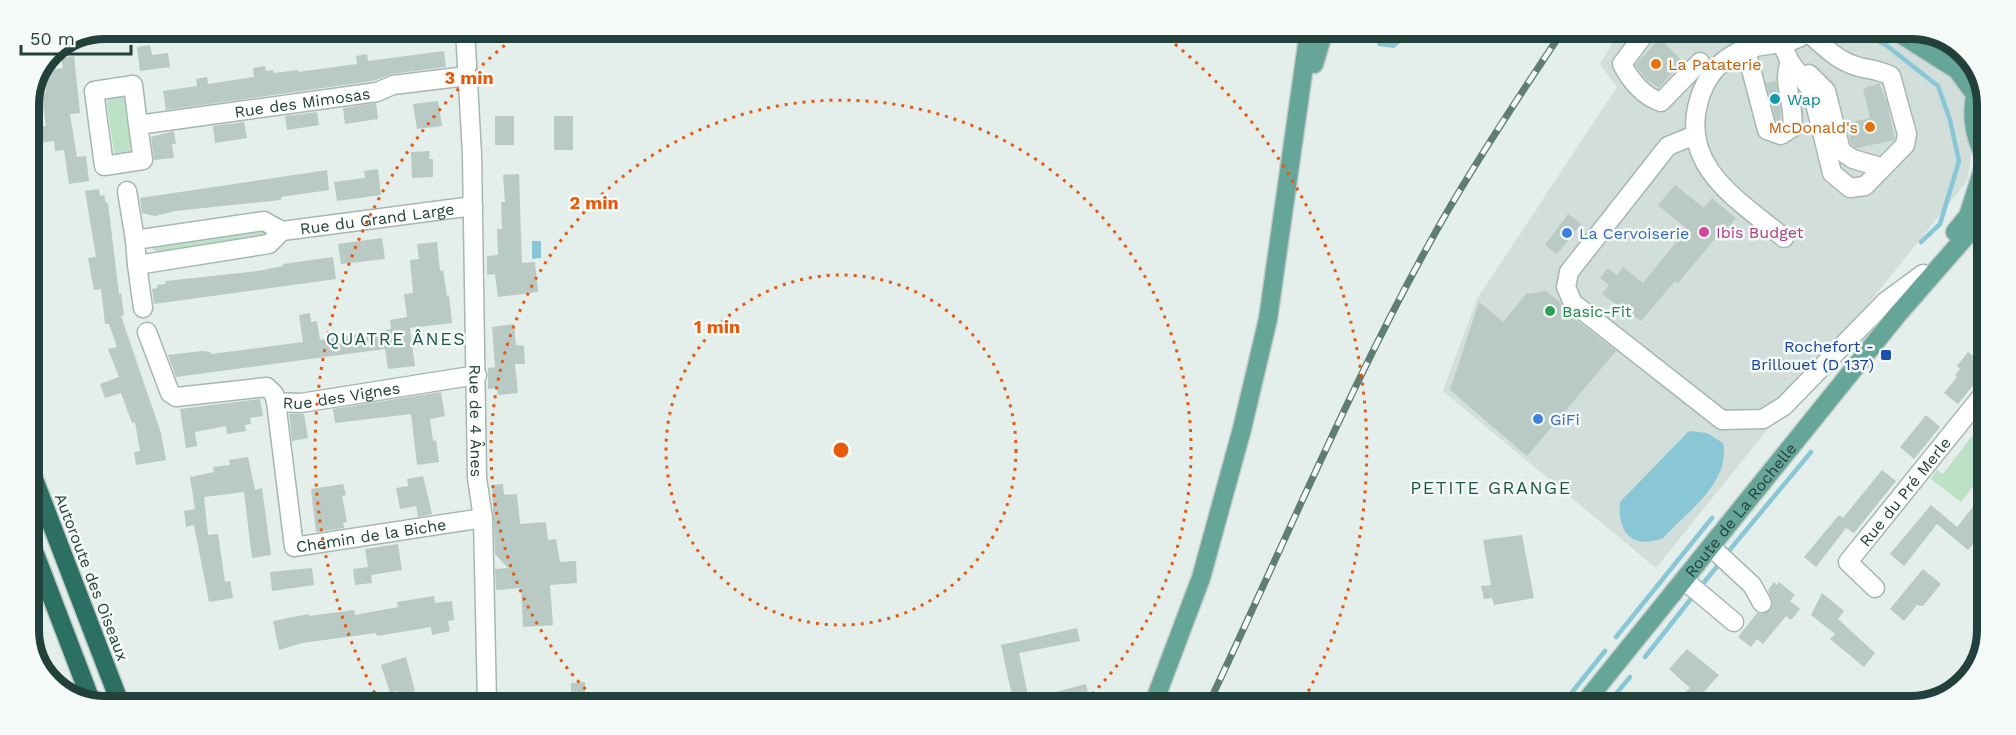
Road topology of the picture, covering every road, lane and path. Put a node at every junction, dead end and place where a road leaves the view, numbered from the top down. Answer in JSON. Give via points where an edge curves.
{"nodes":[{"id":1,"x":465,"y":39,"type":"edge"},
{"id":2,"x":1308,"y":39,"type":"edge"},
{"id":3,"x":1322,"y":39,"type":"edge"},
{"id":4,"x":1641,"y":39,"type":"edge"},
{"id":5,"x":1799,"y":39,"type":"edge"},
{"id":6,"x":1816,"y":39,"type":"edge"},
{"id":7,"x":1908,"y":39,"type":"edge"},
{"id":8,"x":1782,"y":44,"type":"junction"},
{"id":9,"x":1746,"y":50,"type":"junction"},
{"id":10,"x":1700,"y":62,"type":"dead end"},
{"id":11,"x":1790,"y":62,"type":"junction"},
{"id":12,"x":467,"y":76,"type":"junction"},
{"id":13,"x":1973,"y":83,"type":"edge"},
{"id":14,"x":1976,"y":92,"type":"edge"},
{"id":15,"x":1298,"y":118,"type":"junction"},
{"id":16,"x":138,"y":125,"type":"junction"},
{"id":17,"x":1695,"y":135,"type":"junction"},
{"id":18,"x":1977,"y":142,"type":"edge"},
{"id":19,"x":1880,"y":167,"type":"junction"},
{"id":20,"x":1977,"y":190,"type":"edge"},
{"id":21,"x":127,"y":191,"type":"dead end"},
{"id":22,"x":473,"y":206,"type":"junction"},
{"id":23,"x":1977,"y":224,"type":"edge"},
{"id":24,"x":282,"y":231,"type":"junction"},
{"id":25,"x":1784,"y":238,"type":"dead end"},
{"id":26,"x":135,"y":240,"type":"junction"},
{"id":27,"x":137,"y":265,"type":"junction"},
{"id":28,"x":1923,"y":274,"type":"junction"},
{"id":29,"x":143,"y":308,"type":"dead end"},
{"id":30,"x":1898,"y":314,"type":"junction"},
{"id":31,"x":147,"y":332,"type":"dead end"},
{"id":32,"x":477,"y":375,"type":"junction"},
{"id":33,"x":276,"y":402,"type":"junction"},
{"id":34,"x":1977,"y":403,"type":"edge"},
{"id":35,"x":39,"y":492,"type":"edge"},
{"id":36,"x":483,"y":518,"type":"junction"},
{"id":37,"x":1711,"y":547,"type":"junction"},
{"id":38,"x":39,"y":564,"type":"edge"},
{"id":39,"x":1684,"y":580,"type":"junction"},
{"id":40,"x":1875,"y":588,"type":"dead end"},
{"id":41,"x":1762,"y":603,"type":"dead end"},
{"id":42,"x":1734,"y":622,"type":"dead end"},
{"id":43,"x":87,"y":693,"type":"edge"},
{"id":44,"x":117,"y":696,"type":"edge"},
{"id":45,"x":487,"y":696,"type":"edge"},
{"id":46,"x":1156,"y":696,"type":"edge"},
{"id":47,"x":1590,"y":696,"type":"edge"}],
"edges":[{"from":1,"to":12,"type":"street","name":"Rue de 4 Ânes"},
{"from":2,"to":15,"type":"main road"},
{"from":3,"to":15,"type":"main road"},
{"from":4,"to":10,"type":"street","via":[[1622,64],[1628,76],[1652,99],[1661,102]]},
{"from":5,"to":8,"type":"street"},
{"from":6,"to":19,"type":"street","via":[[1836,58],[1891,76],[1907,134],[1905,145]]},
{"from":7,"to":13,"type":"main road"},
{"from":8,"to":9,"type":"street"},
{"from":8,"to":11,"type":"street"},
{"from":9,"to":11,"type":"street","via":[[1767,130],[1781,135],[1792,128],[1794,115],[1785,75]]},
{"from":9,"to":17,"type":"street","via":[[1735,53],[1711,72],[1703,85],[1695,114]]},
{"from":11,"to":19,"type":"street","via":[[1826,91],[1841,151],[1852,159]]},
{"from":11,"to":19,"type":"street","via":[[1812,91],[1832,173],[1850,188],[1865,186]]},
{"from":12,"to":16,"type":"street","name":"Rue des Mimosas"},
{"from":12,"to":22,"type":"street","name":"Rue de 4 Ânes"},
{"from":14,"to":18,"type":"main road","via":[[1971,117]]},
{"from":15,"to":46,"type":"main road","via":[[1268,319],[1242,429],[1201,578]]},
{"from":16,"to":16,"type":"street","via":[[133,85],[94,91],[104,166],[143,160]]},
{"from":17,"to":25,"type":"street","via":[[1711,175]]},
{"from":17,"to":28,"type":"street","via":[[1668,146],[1569,272],[1566,287],[1573,303],[1722,420],[1763,418],[1784,406],[1885,302]]},
{"from":20,"to":28,"type":"main road","name":"Route de La Rochelle","via":[[1968,216]]},
{"from":21,"to":26,"type":"street"},
{"from":22,"to":24,"type":"street","name":"Rue du Grand Large"},
{"from":22,"to":32,"type":"street","name":"Rue de 4 Ânes"},
{"from":23,"to":30,"type":"main road","name":"Route de La Rochelle"},
{"from":24,"to":26,"type":"street","name":"Rue du Grand Large","via":[[264,221]]},
{"from":24,"to":27,"type":"street","name":"Rue du Grand Large","via":[[269,244]]},
{"from":26,"to":27,"type":"street"},
{"from":27,"to":29,"type":"street"},
{"from":28,"to":30,"type":"main road","name":"Route de La Rochelle"},
{"from":30,"to":37,"type":"main road","name":"Route de La Rochelle"},
{"from":31,"to":33,"type":"street","name":"Rue des Vignes","via":[[170,393],[176,397],[267,387]]},
{"from":32,"to":33,"type":"street","name":"Rue des Vignes","via":[[301,403]]},
{"from":32,"to":36,"type":"street","name":"Rue de 4 Ânes","via":[[477,478]]},
{"from":33,"to":36,"type":"street","name":"Chemin de la Biche","via":[[294,547]]},
{"from":34,"to":40,"type":"street","name":"Rue du Pré Merle","via":[[1848,562]]},
{"from":35,"to":44,"type":"highway","name":"Autoroute des Oiseaux"},
{"from":36,"to":45,"type":"street","name":"Rue de 4 Ânes"},
{"from":37,"to":39,"type":"main road","name":"Route de La Rochelle"},
{"from":37,"to":41,"type":"street","via":[[1752,585]]},
{"from":38,"to":43,"type":"highway"},
{"from":39,"to":42,"type":"street"},
{"from":39,"to":47,"type":"main road","name":"Route de La Rochelle"}]}
